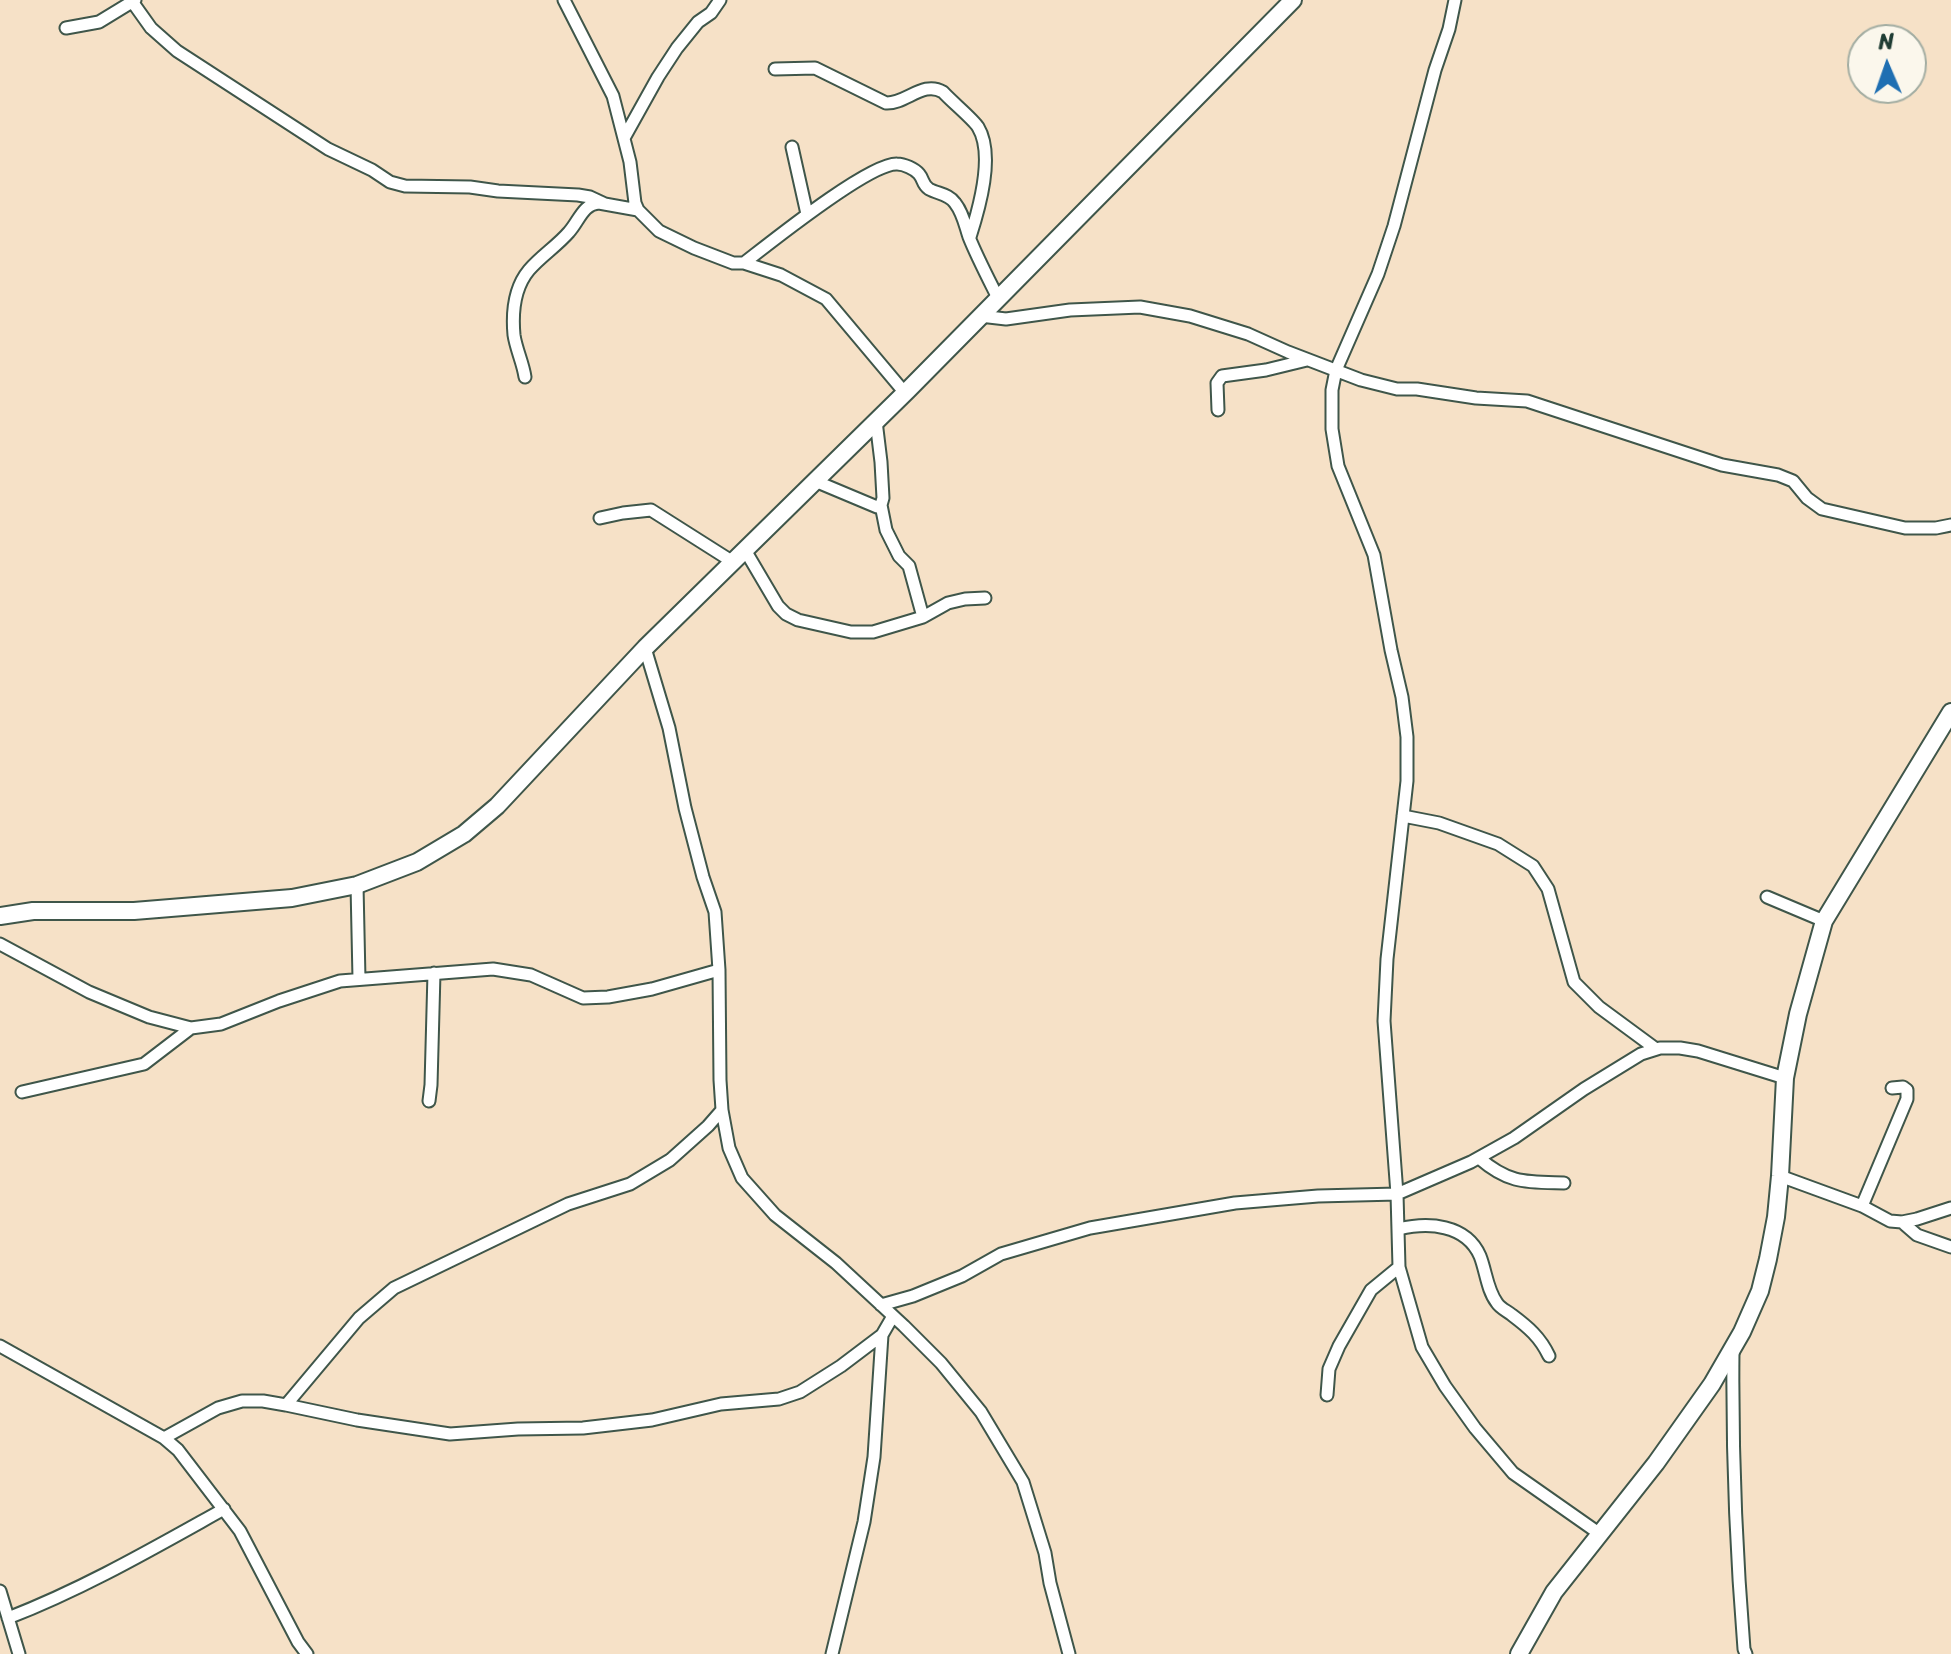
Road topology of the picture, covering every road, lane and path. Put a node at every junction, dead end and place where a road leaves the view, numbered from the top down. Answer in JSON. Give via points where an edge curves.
{"nodes":[{"id":1,"x":564,"y":0,"type":"edge"},
{"id":2,"x":720,"y":0,"type":"edge"},
{"id":3,"x":1293,"y":0,"type":"edge"},
{"id":4,"x":1455,"y":0,"type":"edge"},
{"id":5,"x":133,"y":1,"type":"edge"},
{"id":6,"x":66,"y":28,"type":"dead end"},
{"id":7,"x":775,"y":69,"type":"dead end"},
{"id":8,"x":624,"y":138,"type":"junction"},
{"id":9,"x":792,"y":147,"type":"dead end"},
{"id":10,"x":605,"y":204,"type":"junction"},
{"id":11,"x":638,"y":210,"type":"junction"},
{"id":12,"x":807,"y":214,"type":"junction"},
{"id":13,"x":970,"y":238,"type":"junction"},
{"id":14,"x":744,"y":263,"type":"junction"},
{"id":15,"x":998,"y":298,"type":"junction"},
{"id":16,"x":980,"y":316,"type":"junction"},
{"id":17,"x":1307,"y":360,"type":"junction"},
{"id":18,"x":1336,"y":370,"type":"junction"},
{"id":19,"x":525,"y":377,"type":"dead end"},
{"id":20,"x":905,"y":393,"type":"junction"},
{"id":21,"x":1218,"y":410,"type":"dead end"},
{"id":22,"x":876,"y":421,"type":"junction"},
{"id":23,"x":815,"y":481,"type":"junction"},
{"id":24,"x":881,"y":505,"type":"junction"},
{"id":25,"x":600,"y":518,"type":"dead end"},
{"id":26,"x":1951,"y":525,"type":"edge"},
{"id":27,"x":739,"y":556,"type":"junction"},
{"id":28,"x":985,"y":598,"type":"dead end"},
{"id":29,"x":923,"y":617,"type":"junction"},
{"id":30,"x":645,"y":648,"type":"junction"},
{"id":31,"x":1951,"y":712,"type":"edge"},
{"id":32,"x":1403,"y":816,"type":"junction"},
{"id":33,"x":357,"y":885,"type":"junction"},
{"id":34,"x":1767,"y":897,"type":"dead end"},
{"id":35,"x":0,"y":916,"type":"edge"},
{"id":36,"x":1824,"y":921,"type":"junction"},
{"id":37,"x":0,"y":944,"type":"edge"},
{"id":38,"x":719,"y":970,"type":"junction"},
{"id":39,"x":434,"y":973,"type":"junction"},
{"id":40,"x":359,"y":979,"type":"junction"},
{"id":41,"x":191,"y":1028,"type":"junction"},
{"id":42,"x":1656,"y":1049,"type":"junction"},
{"id":43,"x":1785,"y":1078,"type":"junction"},
{"id":44,"x":1892,"y":1088,"type":"dead end"},
{"id":45,"x":22,"y":1092,"type":"dead end"},
{"id":46,"x":429,"y":1101,"type":"dead end"},
{"id":47,"x":722,"y":1110,"type":"junction"},
{"id":48,"x":1479,"y":1158,"type":"junction"},
{"id":49,"x":1780,"y":1176,"type":"junction"},
{"id":50,"x":1564,"y":1183,"type":"dead end"},
{"id":51,"x":1397,"y":1194,"type":"junction"},
{"id":52,"x":1862,"y":1206,"type":"junction"},
{"id":53,"x":1951,"y":1208,"type":"edge"},
{"id":54,"x":1902,"y":1222,"type":"junction"},
{"id":55,"x":1399,"y":1229,"type":"junction"},
{"id":56,"x":1951,"y":1247,"type":"edge"},
{"id":57,"x":1399,"y":1267,"type":"junction"},
{"id":58,"x":881,"y":1305,"type":"junction"},
{"id":59,"x":893,"y":1316,"type":"junction"},
{"id":60,"x":882,"y":1335,"type":"junction"},
{"id":61,"x":0,"y":1346,"type":"edge"},
{"id":62,"x":1733,"y":1347,"type":"junction"},
{"id":63,"x":1549,"y":1356,"type":"dead end"},
{"id":64,"x":1327,"y":1395,"type":"dead end"},
{"id":65,"x":286,"y":1405,"type":"junction"},
{"id":66,"x":164,"y":1438,"type":"junction"},
{"id":67,"x":224,"y":1509,"type":"junction"},
{"id":68,"x":1600,"y":1534,"type":"junction"},
{"id":69,"x":0,"y":1591,"type":"edge"},
{"id":70,"x":5,"y":1614,"type":"edge"},
{"id":71,"x":19,"y":1654,"type":"edge"},
{"id":72,"x":307,"y":1654,"type":"edge"},
{"id":73,"x":832,"y":1654,"type":"edge"},
{"id":74,"x":1069,"y":1654,"type":"edge"},
{"id":75,"x":1519,"y":1654,"type":"edge"},
{"id":76,"x":1746,"y":1654,"type":"edge"}],
"edges":[{"from":1,"to":8,"type":"street","via":[[613,96]]},
{"from":2,"to":8,"type":"street","via":[[677,48]]},
{"from":3,"to":15,"type":"street"},
{"from":4,"to":18,"type":"street","via":[[1394,226]]},
{"from":5,"to":6,"type":"street","via":[[99,22]]},
{"from":5,"to":10,"type":"street","via":[[151,28],[177,51],[328,149],[390,182],[578,195]]},
{"from":7,"to":13,"type":"street","via":[[815,68],[886,103],[928,88],[943,92],[978,127],[985,148],[983,189]]},
{"from":8,"to":11,"type":"street"},
{"from":9,"to":12,"type":"street"},
{"from":10,"to":11,"type":"street"},
{"from":10,"to":19,"type":"street","via":[[586,207],[521,283],[513,312],[514,338]]},
{"from":11,"to":14,"type":"street","via":[[659,231]]},
{"from":12,"to":13,"type":"street","via":[[872,172],[895,164],[953,199]]},
{"from":12,"to":14,"type":"street"},
{"from":13,"to":15,"type":"street"},
{"from":14,"to":20,"type":"street","via":[[826,299]]},
{"from":15,"to":16,"type":"street"},
{"from":16,"to":17,"type":"street","via":[[1006,319],[1140,307],[1233,329]]},
{"from":16,"to":20,"type":"street"},
{"from":17,"to":18,"type":"street"},
{"from":17,"to":21,"type":"street","via":[[1222,376],[1217,383]]},
{"from":18,"to":26,"type":"street","via":[[1397,389],[1527,401],[1722,465],[1778,475],[1793,481],[1822,509],[1905,528]]},
{"from":18,"to":32,"type":"street","via":[[1332,429],[1338,466],[1374,555],[1402,697],[1407,737]]},
{"from":20,"to":22,"type":"street"},
{"from":22,"to":23,"type":"street"},
{"from":22,"to":24,"type":"street"},
{"from":23,"to":24,"type":"street"},
{"from":23,"to":27,"type":"street"},
{"from":24,"to":29,"type":"street","via":[[886,530],[909,566]]},
{"from":25,"to":27,"type":"street","via":[[651,510]]},
{"from":27,"to":29,"type":"street","via":[[778,606],[798,620],[873,632]]},
{"from":27,"to":30,"type":"street"},
{"from":28,"to":29,"type":"street","via":[[948,603]]},
{"from":30,"to":33,"type":"street","via":[[497,806],[464,834],[417,862]]},
{"from":30,"to":38,"type":"street","via":[[715,912]]},
{"from":31,"to":36,"type":"street"},
{"from":32,"to":42,"type":"street","via":[[1498,844],[1533,866],[1548,889],[1574,982]]},
{"from":32,"to":51,"type":"street","via":[[1384,1021]]},
{"from":33,"to":35,"type":"street","via":[[245,903]]},
{"from":33,"to":40,"type":"street"},
{"from":34,"to":36,"type":"street"},
{"from":36,"to":43,"type":"street"},
{"from":37,"to":41,"type":"street","via":[[89,992]]},
{"from":38,"to":39,"type":"street","via":[[652,989],[583,998],[531,975],[493,969]]},
{"from":38,"to":47,"type":"street"},
{"from":39,"to":40,"type":"street"},
{"from":39,"to":46,"type":"street"},
{"from":40,"to":41,"type":"street","via":[[315,988],[221,1024]]},
{"from":41,"to":45,"type":"street","via":[[144,1064]]},
{"from":42,"to":43,"type":"street","via":[[1698,1051]]},
{"from":42,"to":48,"type":"street"},
{"from":43,"to":49,"type":"street"},
{"from":44,"to":52,"type":"street","via":[[1903,1087],[1907,1099]]},
{"from":47,"to":58,"type":"street","via":[[729,1148],[742,1178],[775,1215]]},
{"from":47,"to":65,"type":"street","via":[[670,1160],[630,1184],[568,1204],[394,1288],[359,1318]]},
{"from":48,"to":50,"type":"street","via":[[1523,1182]]},
{"from":48,"to":51,"type":"street"},
{"from":49,"to":52,"type":"street"},
{"from":49,"to":62,"type":"street","via":[[1760,1291]]},
{"from":51,"to":55,"type":"street"},
{"from":51,"to":58,"type":"street","via":[[1235,1203],[1090,1228],[1001,1254],[962,1276]]},
{"from":52,"to":54,"type":"street"},
{"from":53,"to":54,"type":"street"},
{"from":54,"to":56,"type":"street","via":[[1917,1235]]},
{"from":55,"to":57,"type":"street"},
{"from":55,"to":63,"type":"street","via":[[1420,1224],[1449,1228],[1465,1237],[1479,1254],[1497,1304],[1532,1330]]},
{"from":57,"to":64,"type":"street","via":[[1371,1290],[1339,1346],[1329,1369]]},
{"from":57,"to":68,"type":"street","via":[[1422,1347],[1475,1428],[1513,1473]]},
{"from":58,"to":59,"type":"street"},
{"from":59,"to":60,"type":"street"},
{"from":59,"to":74,"type":"street","via":[[981,1412],[1023,1482]]},
{"from":60,"to":65,"type":"street","via":[[800,1392],[652,1420],[450,1434]]},
{"from":60,"to":73,"type":"street","via":[[864,1522]]},
{"from":61,"to":66,"type":"street"},
{"from":62,"to":68,"type":"street","via":[[1656,1463]]},
{"from":62,"to":76,"type":"street"},
{"from":65,"to":66,"type":"street","via":[[242,1401]]},
{"from":66,"to":67,"type":"street"},
{"from":67,"to":70,"type":"street","via":[[97,1580]]},
{"from":67,"to":72,"type":"street"},
{"from":68,"to":75,"type":"street","via":[[1554,1592]]},
{"from":69,"to":70,"type":"street"},
{"from":70,"to":71,"type":"street"}]}
